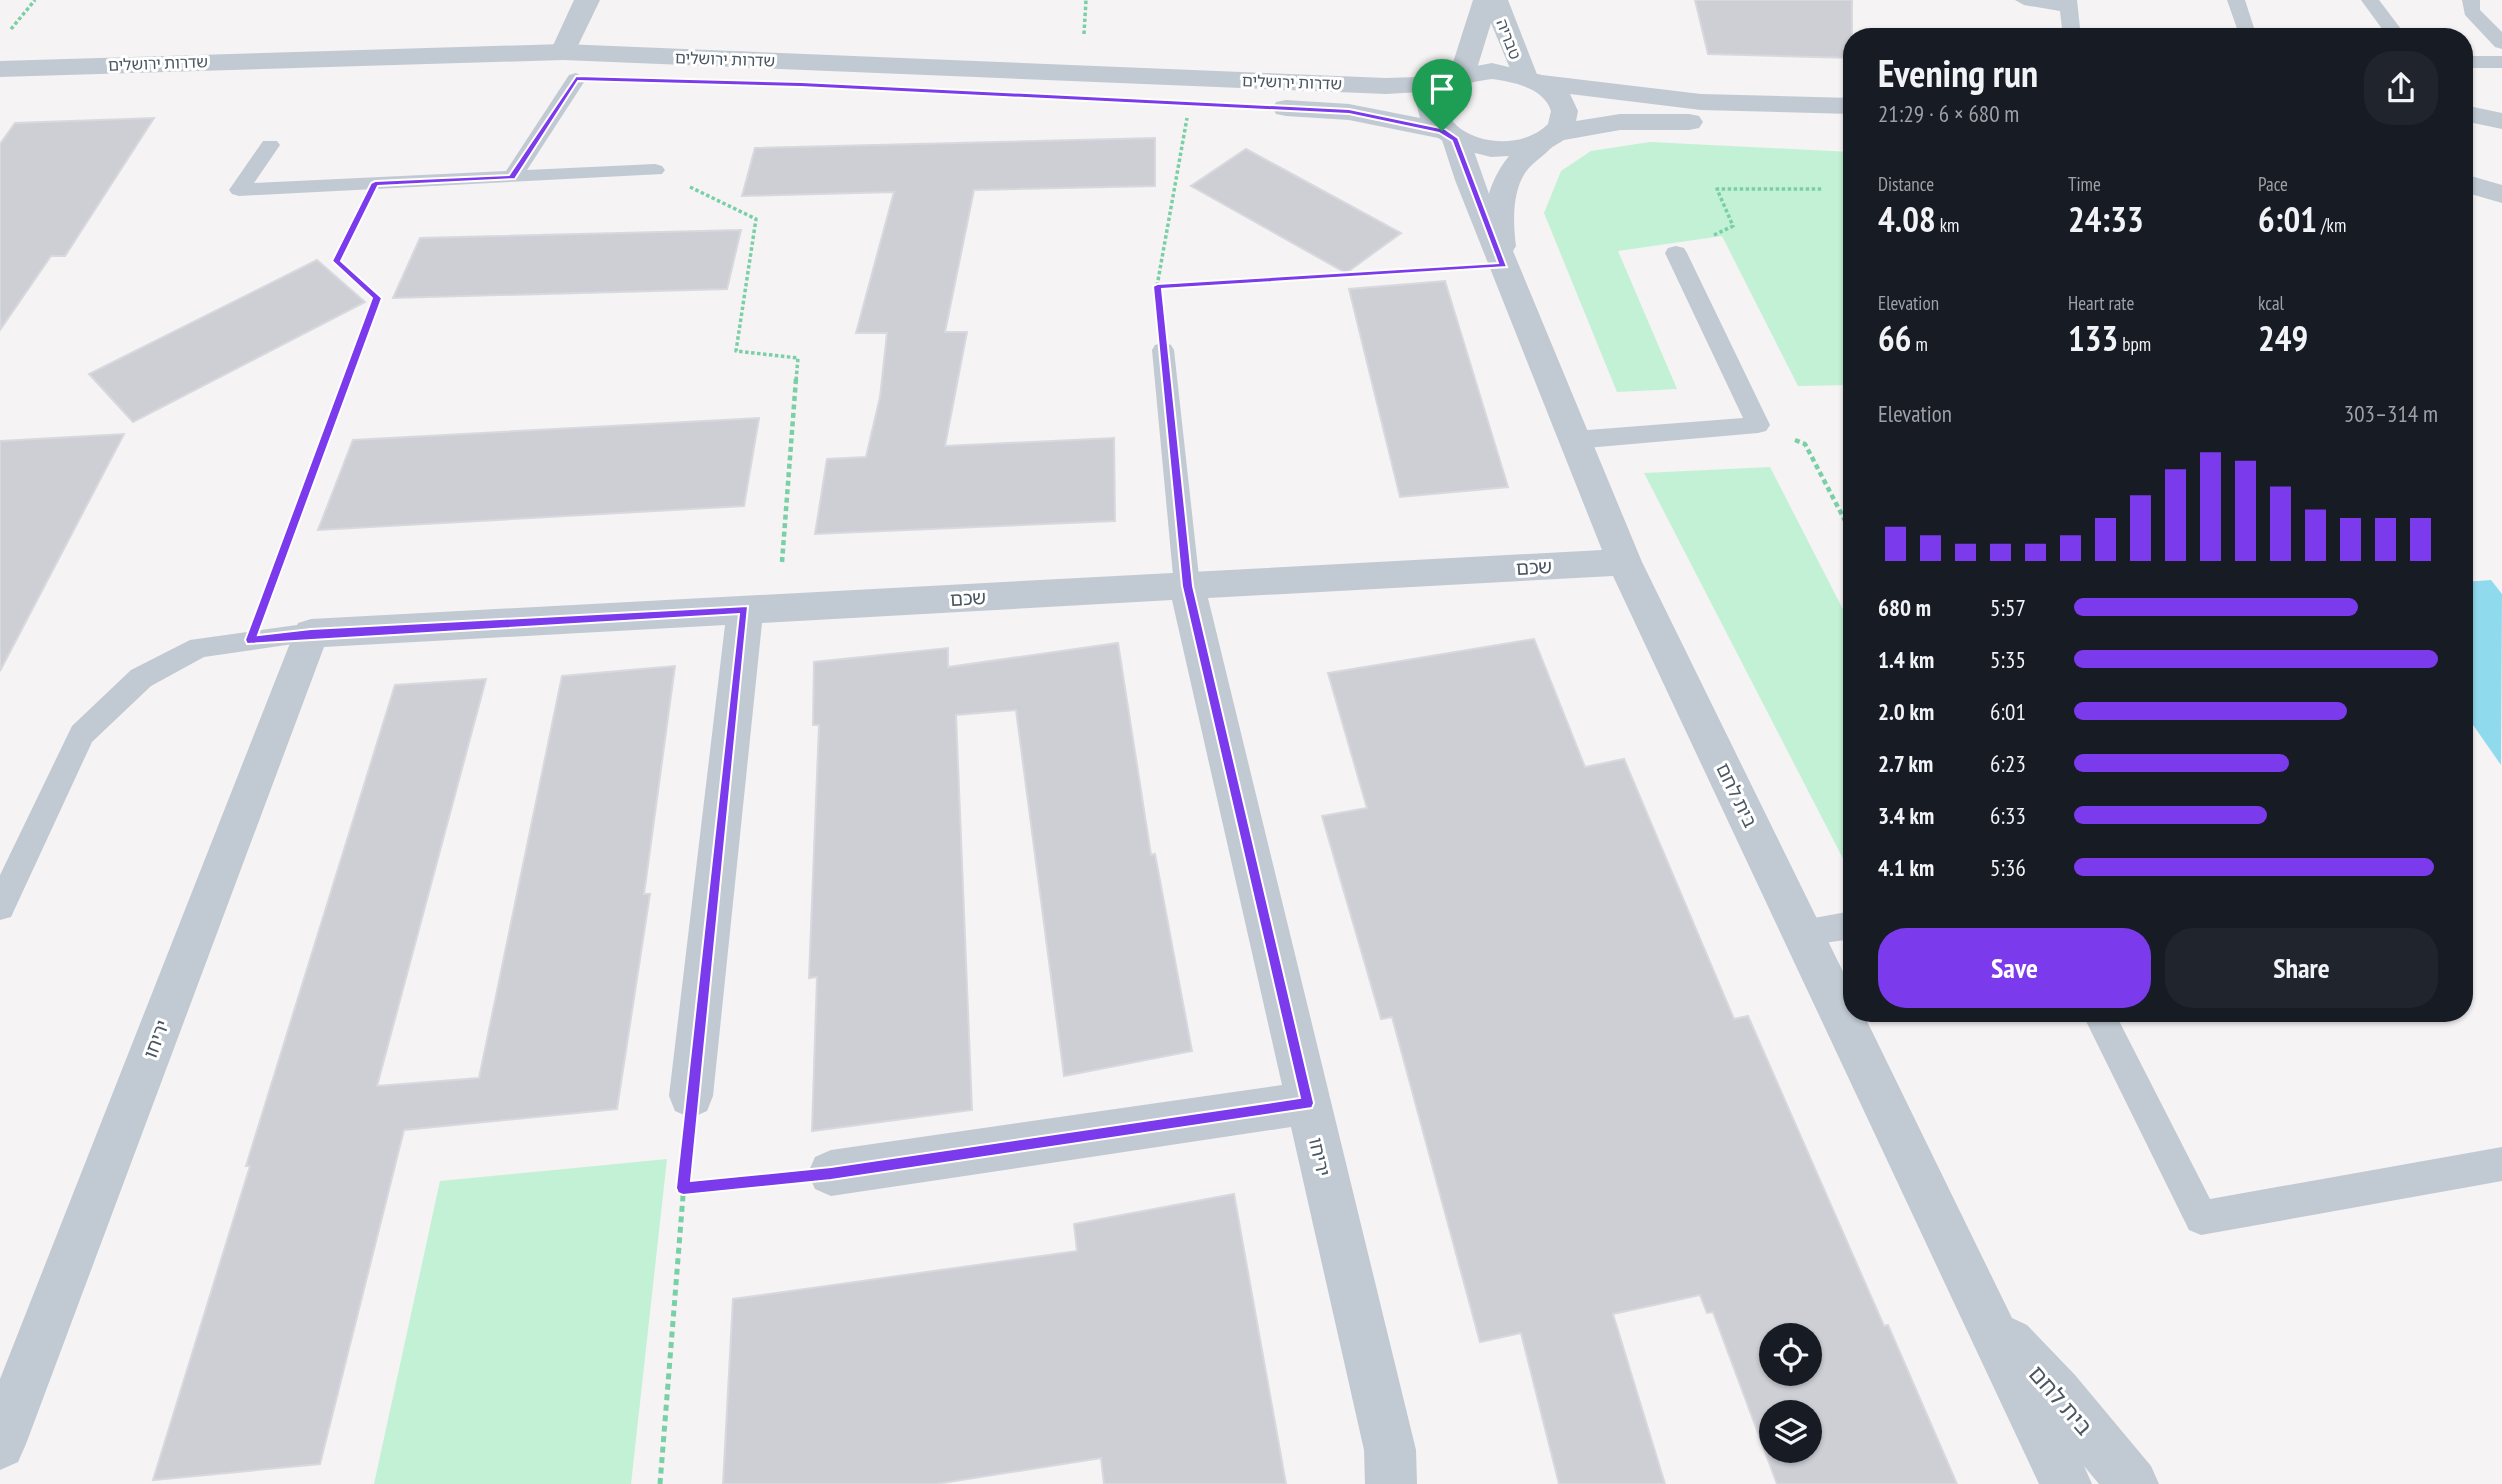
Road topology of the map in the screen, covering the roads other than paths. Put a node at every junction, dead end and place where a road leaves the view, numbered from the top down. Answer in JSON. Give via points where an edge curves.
{"nodes":[{"id":1,"x":587,"y":0,"type":"edge"},
{"id":2,"x":1486,"y":0,"type":"edge"},
{"id":3,"x":1495,"y":0,"type":"edge"},
{"id":4,"x":2024,"y":0,"type":"edge"},
{"id":5,"x":2236,"y":0,"type":"edge"},
{"id":6,"x":2370,"y":0,"type":"edge"},
{"id":7,"x":2471,"y":0,"type":"edge"},
{"id":8,"x":2068,"y":3,"type":"edge"},
{"id":9,"x":2071,"y":28,"type":"edge"},
{"id":10,"x":2245,"y":28,"type":"edge"},
{"id":11,"x":2391,"y":28,"type":"edge"},
{"id":12,"x":2502,"y":43,"type":"edge"},
{"id":13,"x":563,"y":52,"type":"junction"},
{"id":14,"x":2473,"y":62,"type":"edge"},
{"id":15,"x":2502,"y":62,"type":"edge"},
{"id":16,"x":0,"y":69,"type":"edge"},
{"id":17,"x":1456,"y":77,"type":"junction"},
{"id":18,"x":554,"y":78,"type":"junction"},
{"id":19,"x":1533,"y":80,"type":"junction"},
{"id":20,"x":0,"y":88,"type":"edge"},
{"id":21,"x":1189,"y":103,"type":"road end"},
{"id":22,"x":1843,"y":106,"type":"edge"},
{"id":23,"x":1265,"y":107,"type":"dead end"},
{"id":24,"x":2473,"y":115,"type":"edge"},
{"id":25,"x":2502,"y":121,"type":"edge"},
{"id":26,"x":1843,"y":127,"type":"edge"},
{"id":27,"x":1449,"y":135,"type":"junction"},
{"id":28,"x":1549,"y":137,"type":"junction"},
{"id":29,"x":270,"y":145,"type":"dead end"},
{"id":30,"x":655,"y":170,"type":"road end"},
{"id":31,"x":512,"y":177,"type":"junction"},
{"id":32,"x":2473,"y":186,"type":"edge"},
{"id":33,"x":2502,"y":194,"type":"edge"},
{"id":34,"x":1676,"y":253,"type":"road end"},
{"id":35,"x":1504,"y":265,"type":"junction"},
{"id":36,"x":1163,"y":350,"type":"road end"},
{"id":37,"x":1575,"y":440,"type":"junction"},
{"id":38,"x":1624,"y":562,"type":"junction"},
{"id":39,"x":1187,"y":586,"type":"junction"},
{"id":40,"x":761,"y":609,"type":"junction"},
{"id":41,"x":311,"y":633,"type":"junction"},
{"id":42,"x":0,"y":907,"type":"edge"},
{"id":43,"x":1843,"y":926,"type":"edge"},
{"id":44,"x":1803,"y":932,"type":"junction"},
{"id":45,"x":1843,"y":1015,"type":"edge"},
{"id":46,"x":1846,"y":1022,"type":"edge"},
{"id":47,"x":2103,"y":1022,"type":"edge"},
{"id":48,"x":691,"y":1096,"type":"road end"},
{"id":49,"x":1308,"y":1103,"type":"junction"},
{"id":50,"x":2502,"y":1164,"type":"edge"},
{"id":51,"x":831,"y":1174,"type":"road end"},
{"id":52,"x":1988,"y":1317,"type":"junction"},
{"id":53,"x":0,"y":1444,"type":"edge"},
{"id":54,"x":1391,"y":1484,"type":"edge"},
{"id":55,"x":2066,"y":1484,"type":"edge"},
{"id":56,"x":2133,"y":1484,"type":"edge"}],
"edges":[{"from":1,"to":13,"type":"street"},
{"from":2,"to":17,"type":"street","name":"טבריה"},
{"from":3,"to":19,"type":"street","name":"טבריה"},
{"from":4,"to":8,"type":"lane"},
{"from":5,"to":10,"type":"lane"},
{"from":6,"to":11,"type":"lane"},
{"from":7,"to":12,"type":"lane","via":[[2471,11]]},
{"from":8,"to":9,"type":"lane"},
{"from":13,"to":16,"type":"street","name":"שדרות ירושלים"},
{"from":13,"to":17,"type":"street","name":"שדרות ירושלים","via":[[1386,86]]},
{"from":14,"to":15,"type":"lane"},
{"from":17,"to":19,"type":"street","via":[[1492,71]]},
{"from":17,"to":27,"type":"street","via":[[1437,88],[1428,109],[1432,120]]},
{"from":18,"to":20,"type":"street","name":"שדרות ירושלים","via":[[407,76]]},
{"from":18,"to":21,"type":"street","name":"שדרות ירושלים","via":[[801,84]]},
{"from":18,"to":31,"type":"lane"},
{"from":19,"to":22,"type":"street","via":[[1701,102]]},
{"from":19,"to":28,"type":"street","via":[[1553,92],[1564,113],[1562,123]]},
{"from":23,"to":27,"type":"street","name":"שדרות ירושלים","via":[[1349,112]]},
{"from":24,"to":25,"type":"street"},
{"from":26,"to":28,"type":"street","via":[[1620,122]]},
{"from":27,"to":28,"type":"street","via":[[1491,149],[1528,147]]},
{"from":27,"to":35,"type":"street","name":"בית לחם"},
{"from":28,"to":35,"type":"street","name":"בית לחם","via":[[1511,172],[1499,230]]},
{"from":29,"to":31,"type":"lane","via":[[239,190]]},
{"from":30,"to":31,"type":"lane"},
{"from":32,"to":33,"type":"street"},
{"from":34,"to":37,"type":"lane","via":[[1758,425]]},
{"from":35,"to":37,"type":"street","name":"בית לחם"},
{"from":36,"to":39,"type":"lane"},
{"from":37,"to":38,"type":"street","name":"בית לחם"},
{"from":38,"to":39,"type":"street","name":"שכם"},
{"from":38,"to":44,"type":"street","name":"בית לחם"},
{"from":39,"to":40,"type":"street","name":"שכם"},
{"from":39,"to":49,"type":"street","name":"יריחו"},
{"from":40,"to":41,"type":"street","name":"שכם"},
{"from":40,"to":48,"type":"street"},
{"from":41,"to":42,"type":"lane","via":[[199,647],[141,678],[82,734]]},
{"from":41,"to":53,"type":"street","name":"יריחו"},
{"from":43,"to":44,"type":"lane"},
{"from":44,"to":45,"type":"street","name":"בית לחם"},
{"from":46,"to":52,"type":"street","name":"בית לחם"},
{"from":47,"to":50,"type":"lane","via":[[2201,1218]]},
{"from":49,"to":51,"type":"street"},
{"from":49,"to":54,"type":"street","name":"יריחו","via":[[1390,1450]]},
{"from":52,"to":55,"type":"street","name":"בית לחם"},
{"from":52,"to":56,"type":"street","name":"בית לחם"}]}
